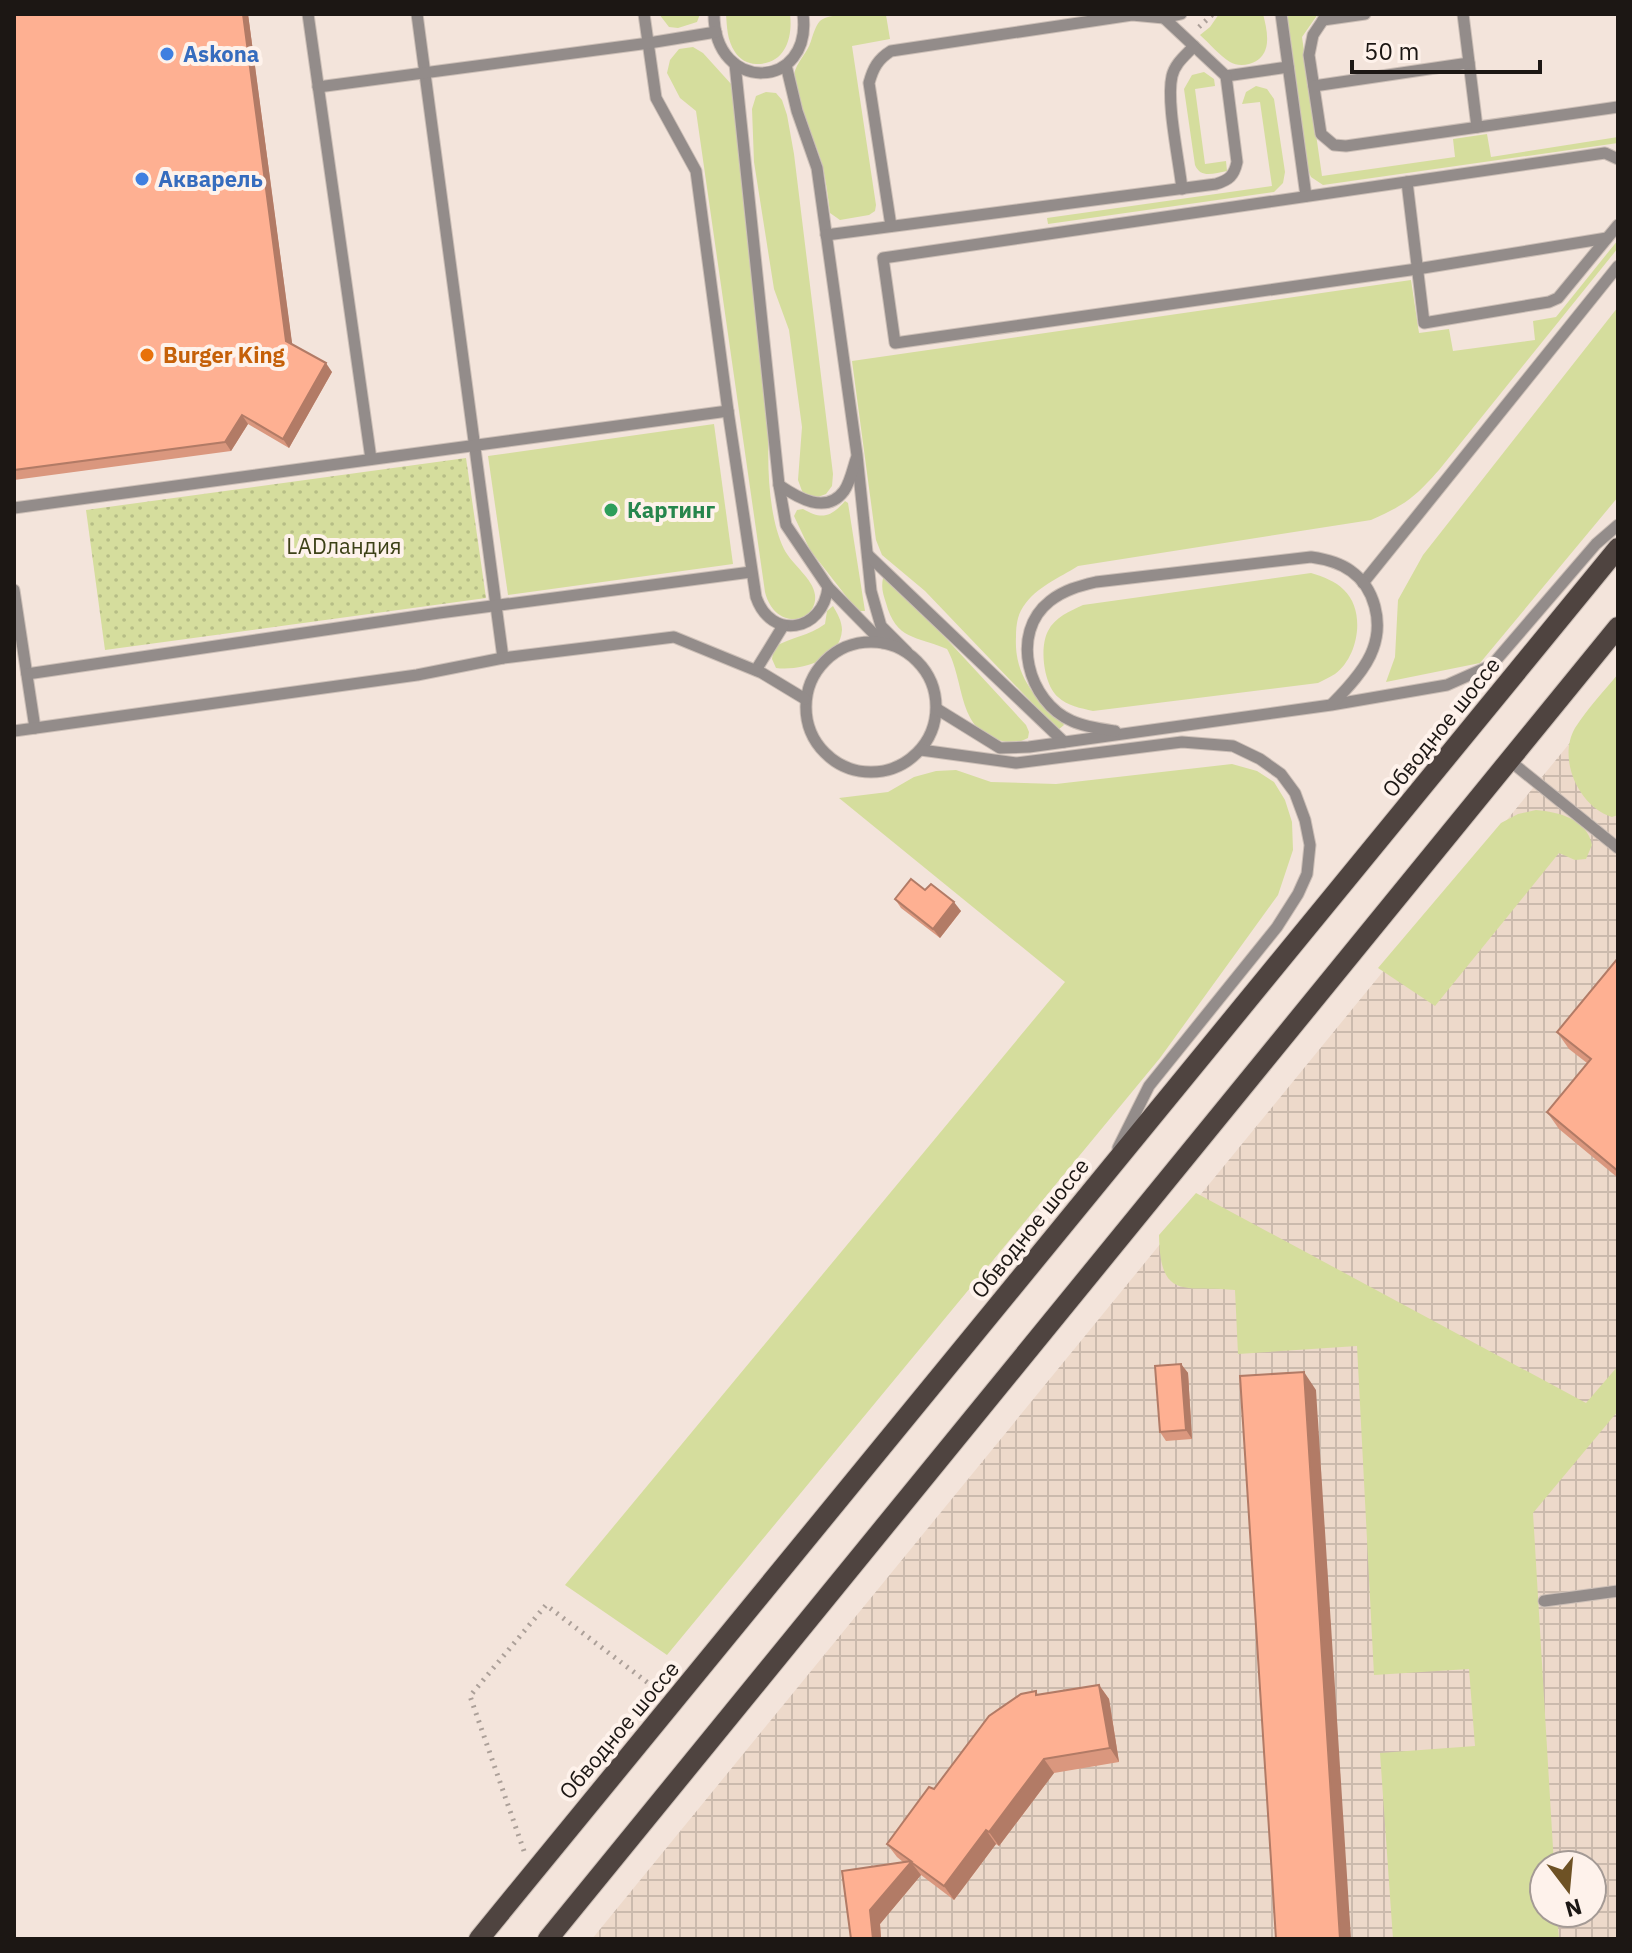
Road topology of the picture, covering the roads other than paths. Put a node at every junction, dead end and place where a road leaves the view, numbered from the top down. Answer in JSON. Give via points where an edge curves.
{"nodes":[{"id":1,"x":308,"y":14,"type":"edge"},
{"id":2,"x":417,"y":14,"type":"edge"},
{"id":3,"x":644,"y":14,"type":"edge"},
{"id":4,"x":714,"y":14,"type":"edge"},
{"id":5,"x":804,"y":14,"type":"edge"},
{"id":6,"x":1181,"y":14,"type":"edge"},
{"id":7,"x":1281,"y":14,"type":"edge"},
{"id":8,"x":1365,"y":14,"type":"edge"},
{"id":9,"x":1463,"y":14,"type":"edge"},
{"id":10,"x":1325,"y":17,"type":"edge"},
{"id":11,"x":1164,"y":18,"type":"junction"},
{"id":12,"x":716,"y":32,"type":"junction"},
{"id":13,"x":649,"y":43,"type":"junction"},
{"id":14,"x":1194,"y":46,"type":"junction"},
{"id":15,"x":1469,"y":63,"type":"junction"},
{"id":16,"x":735,"y":64,"type":"junction"},
{"id":17,"x":786,"y":65,"type":"junction"},
{"id":18,"x":1288,"y":67,"type":"junction"},
{"id":19,"x":425,"y":73,"type":"junction"},
{"id":20,"x":1226,"y":76,"type":"junction"},
{"id":21,"x":1314,"y":86,"type":"junction"},
{"id":22,"x":318,"y":87,"type":"junction"},
{"id":23,"x":1618,"y":107,"type":"edge"},
{"id":24,"x":1477,"y":127,"type":"junction"},
{"id":25,"x":1618,"y":159,"type":"edge"},
{"id":26,"x":1407,"y":182,"type":"junction"},
{"id":27,"x":1182,"y":189,"type":"junction"},
{"id":28,"x":1306,"y":196,"type":"junction"},
{"id":29,"x":1618,"y":225,"type":"edge"},
{"id":30,"x":891,"y":226,"type":"junction"},
{"id":31,"x":826,"y":235,"type":"junction"},
{"id":32,"x":1607,"y":238,"type":"junction"},
{"id":33,"x":1618,"y":266,"type":"edge"},
{"id":34,"x":1417,"y":269,"type":"junction"},
{"id":35,"x":728,"y":411,"type":"junction"},
{"id":36,"x":475,"y":444,"type":"junction"},
{"id":37,"x":857,"y":455,"type":"junction"},
{"id":38,"x":371,"y":459,"type":"junction"},
{"id":39,"x":779,"y":485,"type":"junction"},
{"id":40,"x":14,"y":508,"type":"edge"},
{"id":41,"x":1618,"y":525,"type":"edge"},
{"id":42,"x":1618,"y":548,"type":"edge"},
{"id":43,"x":868,"y":555,"type":"junction"},
{"id":44,"x":751,"y":572,"type":"junction"},
{"id":45,"x":1363,"y":583,"type":"junction"},
{"id":46,"x":828,"y":587,"type":"junction"},
{"id":47,"x":14,"y":590,"type":"edge"},
{"id":48,"x":497,"y":606,"type":"junction"},
{"id":49,"x":783,"y":626,"type":"junction"},
{"id":50,"x":1618,"y":627,"type":"edge"},
{"id":51,"x":883,"y":643,"type":"junction"},
{"id":52,"x":907,"y":652,"type":"junction"},
{"id":53,"x":503,"y":658,"type":"junction"},
{"id":54,"x":756,"y":670,"type":"junction"},
{"id":55,"x":27,"y":674,"type":"junction"},
{"id":56,"x":805,"y":699,"type":"junction"},
{"id":57,"x":1331,"y":705,"type":"junction"},
{"id":58,"x":937,"y":709,"type":"junction"},
{"id":59,"x":35,"y":728,"type":"junction"},
{"id":60,"x":14,"y":731,"type":"edge"},
{"id":61,"x":1128,"y":733,"type":"junction"},
{"id":62,"x":1064,"y":742,"type":"junction"},
{"id":63,"x":921,"y":750,"type":"junction"},
{"id":64,"x":1510,"y":761,"type":"junction"},
{"id":65,"x":1618,"y":848,"type":"edge"},
{"id":66,"x":1104,"y":1176,"type":"junction"},
{"id":67,"x":1618,"y":1591,"type":"edge"},
{"id":68,"x":1544,"y":1601,"type":"dead end"},
{"id":69,"x":479,"y":1939,"type":"edge"},
{"id":70,"x":548,"y":1939,"type":"edge"}],
"edges":[{"from":1,"to":22,"type":"lane"},
{"from":2,"to":19,"type":"lane"},
{"from":3,"to":13,"type":"lane"},
{"from":4,"to":12,"type":"lane"},
{"from":5,"to":17,"type":"lane","via":[[800,49]]},
{"from":6,"to":11,"type":"lane"},
{"from":7,"to":18,"type":"lane"},
{"from":8,"to":10,"type":"lane"},
{"from":9,"to":15,"type":"lane"},
{"from":10,"to":21,"type":"lane","via":[[1310,44]]},
{"from":11,"to":14,"type":"lane"},
{"from":11,"to":30,"type":"lane","via":[[1132,15],[891,51],[881,57],[869,83]]},
{"from":12,"to":13,"type":"lane"},
{"from":12,"to":16,"type":"lane","via":[[720,50]]},
{"from":13,"to":19,"type":"lane"},
{"from":13,"to":35,"type":"lane","via":[[656,98],[696,171]]},
{"from":14,"to":20,"type":"lane"},
{"from":14,"to":27,"type":"lane","via":[[1177,64],[1171,84]]},
{"from":15,"to":21,"type":"lane"},
{"from":15,"to":24,"type":"lane"},
{"from":16,"to":17,"type":"lane","via":[[752,73]]},
{"from":16,"to":39,"type":"lane"},
{"from":17,"to":31,"type":"lane","via":[[817,168]]},
{"from":18,"to":20,"type":"lane"},
{"from":18,"to":28,"type":"lane"},
{"from":19,"to":22,"type":"lane"},
{"from":19,"to":36,"type":"lane"},
{"from":20,"to":27,"type":"lane","via":[[1235,173],[1216,184]]},
{"from":21,"to":24,"type":"lane","via":[[1321,134],[1334,145]]},
{"from":22,"to":38,"type":"lane"},
{"from":23,"to":24,"type":"lane"},
{"from":25,"to":26,"type":"lane","via":[[1605,153]]},
{"from":26,"to":28,"type":"lane"},
{"from":26,"to":34,"type":"lane"},
{"from":27,"to":30,"type":"lane"},
{"from":28,"to":34,"type":"lane","via":[[883,258],[895,343]]},
{"from":29,"to":32,"type":"lane"},
{"from":30,"to":31,"type":"lane"},
{"from":31,"to":37,"type":"lane"},
{"from":32,"to":34,"type":"lane"},
{"from":32,"to":34,"type":"lane","via":[[1558,298],[1539,305],[1424,323]]},
{"from":33,"to":45,"type":"lane"},
{"from":35,"to":36,"type":"lane"},
{"from":35,"to":44,"type":"lane"},
{"from":36,"to":38,"type":"lane"},
{"from":36,"to":48,"type":"lane"},
{"from":37,"to":39,"type":"lane","via":[[844,491],[827,502],[798,499]]},
{"from":37,"to":43,"type":"lane"},
{"from":38,"to":40,"type":"lane"},
{"from":39,"to":46,"type":"lane","via":[[786,525]]},
{"from":41,"to":57,"type":"lane","via":[[1492,665],[1447,685]]},
{"from":42,"to":66,"type":"main road","name":"Обводное шоссе"},
{"from":43,"to":52,"type":"lane","via":[[881,626]]},
{"from":43,"to":62,"type":"lane"},
{"from":44,"to":48,"type":"lane"},
{"from":44,"to":49,"type":"lane","via":[[760,607],[767,618]]},
{"from":45,"to":57,"type":"lane","via":[[1375,607],[1373,651]]},
{"from":45,"to":61,"type":"lane","via":[[1332,561],[1311,557],[1071,587],[1048,602],[1033,621],[1027,660],[1037,689],[1070,721]]},
{"from":46,"to":49,"type":"lane","via":[[819,615]]},
{"from":46,"to":51,"type":"lane"},
{"from":47,"to":55,"type":"lane"},
{"from":48,"to":53,"type":"lane"},
{"from":48,"to":55,"type":"lane"},
{"from":49,"to":54,"type":"lane"},
{"from":50,"to":64,"type":"main road"},
{"from":51,"to":52,"type":"lane"},
{"from":51,"to":56,"type":"lane","via":[[853,643],[836,651],[811,680]]},
{"from":52,"to":58,"type":"lane","via":[[934,687]]},
{"from":53,"to":54,"type":"lane","via":[[674,637]]},
{"from":53,"to":59,"type":"lane","via":[[417,675]]},
{"from":54,"to":56,"type":"lane"},
{"from":55,"to":59,"type":"lane"},
{"from":56,"to":63,"type":"lane","via":[[813,739],[844,767],[885,771]]},
{"from":57,"to":61,"type":"lane"},
{"from":58,"to":62,"type":"lane","via":[[1000,748]]},
{"from":58,"to":63,"type":"lane"},
{"from":59,"to":60,"type":"lane"},
{"from":61,"to":62,"type":"lane"},
{"from":63,"to":66,"type":"lane","via":[[1016,763],[1182,742],[1233,746],[1281,774],[1295,793],[1310,845],[1298,894],[1149,1086]]},
{"from":64,"to":65,"type":"lane"},
{"from":64,"to":70,"type":"main road"},
{"from":66,"to":69,"type":"main road","name":"Обводное шоссе"},
{"from":67,"to":68,"type":"lane"}]}
